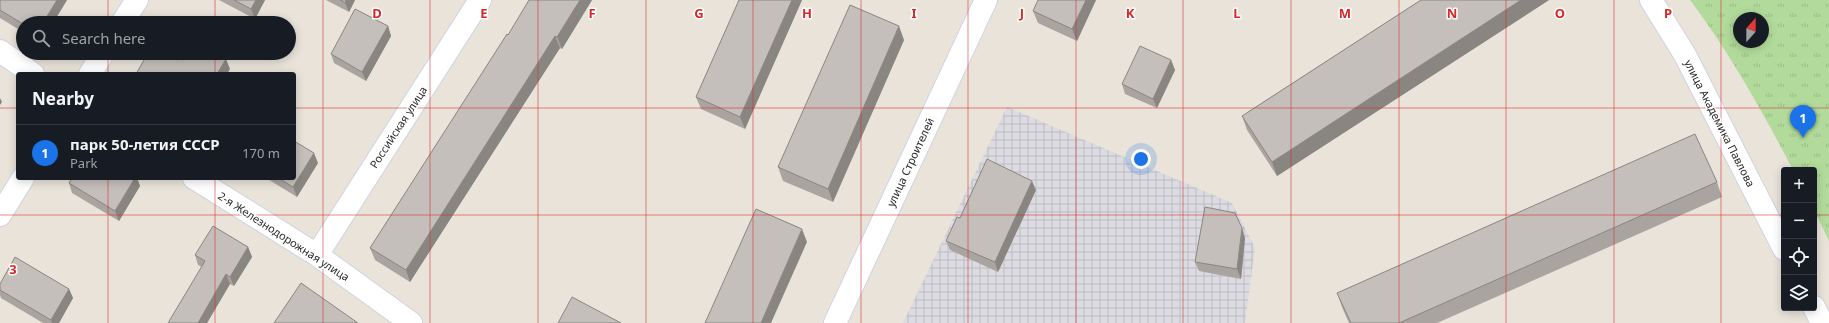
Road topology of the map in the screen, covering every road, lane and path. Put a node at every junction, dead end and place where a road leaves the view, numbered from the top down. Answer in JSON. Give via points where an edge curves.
{"nodes":[{"id":1,"x":137,"y":0,"type":"edge"},
{"id":2,"x":480,"y":0,"type":"edge"},
{"id":3,"x":986,"y":0,"type":"edge"},
{"id":4,"x":1651,"y":0,"type":"edge"},
{"id":5,"x":127,"y":16,"type":"edge"},
{"id":6,"x":0,"y":51,"type":"edge"},
{"id":7,"x":99,"y":60,"type":"edge"},
{"id":8,"x":30,"y":72,"type":"edge"},
{"id":9,"x":91,"y":72,"type":"edge"},
{"id":10,"x":22,"y":180,"type":"edge"},
{"id":11,"x":197,"y":180,"type":"edge"},
{"id":12,"x":0,"y":214,"type":"edge"},
{"id":13,"x":1781,"y":242,"type":"edge"},
{"id":14,"x":317,"y":254,"type":"junction"},
{"id":15,"x":1816,"y":311,"type":"edge"},
{"id":16,"x":411,"y":323,"type":"edge"},
{"id":17,"x":835,"y":323,"type":"edge"},
{"id":18,"x":1822,"y":323,"type":"edge"}],
"edges":[{"from":1,"to":5,"type":"street"},
{"from":2,"to":14,"type":"street","name":"Российская улица"},
{"from":3,"to":17,"type":"street","name":"улица Строителей"},
{"from":4,"to":13,"type":"street","name":"улица Академика Павлова","via":[[1685,55]]},
{"from":6,"to":8,"type":"street"},
{"from":7,"to":9,"type":"street"},
{"from":10,"to":12,"type":"street"},
{"from":11,"to":14,"type":"street","name":"2-я Железнодорожная улица"},
{"from":14,"to":16,"type":"street","name":"2-я Железнодорожная улица"},
{"from":15,"to":18,"type":"street"}]}
